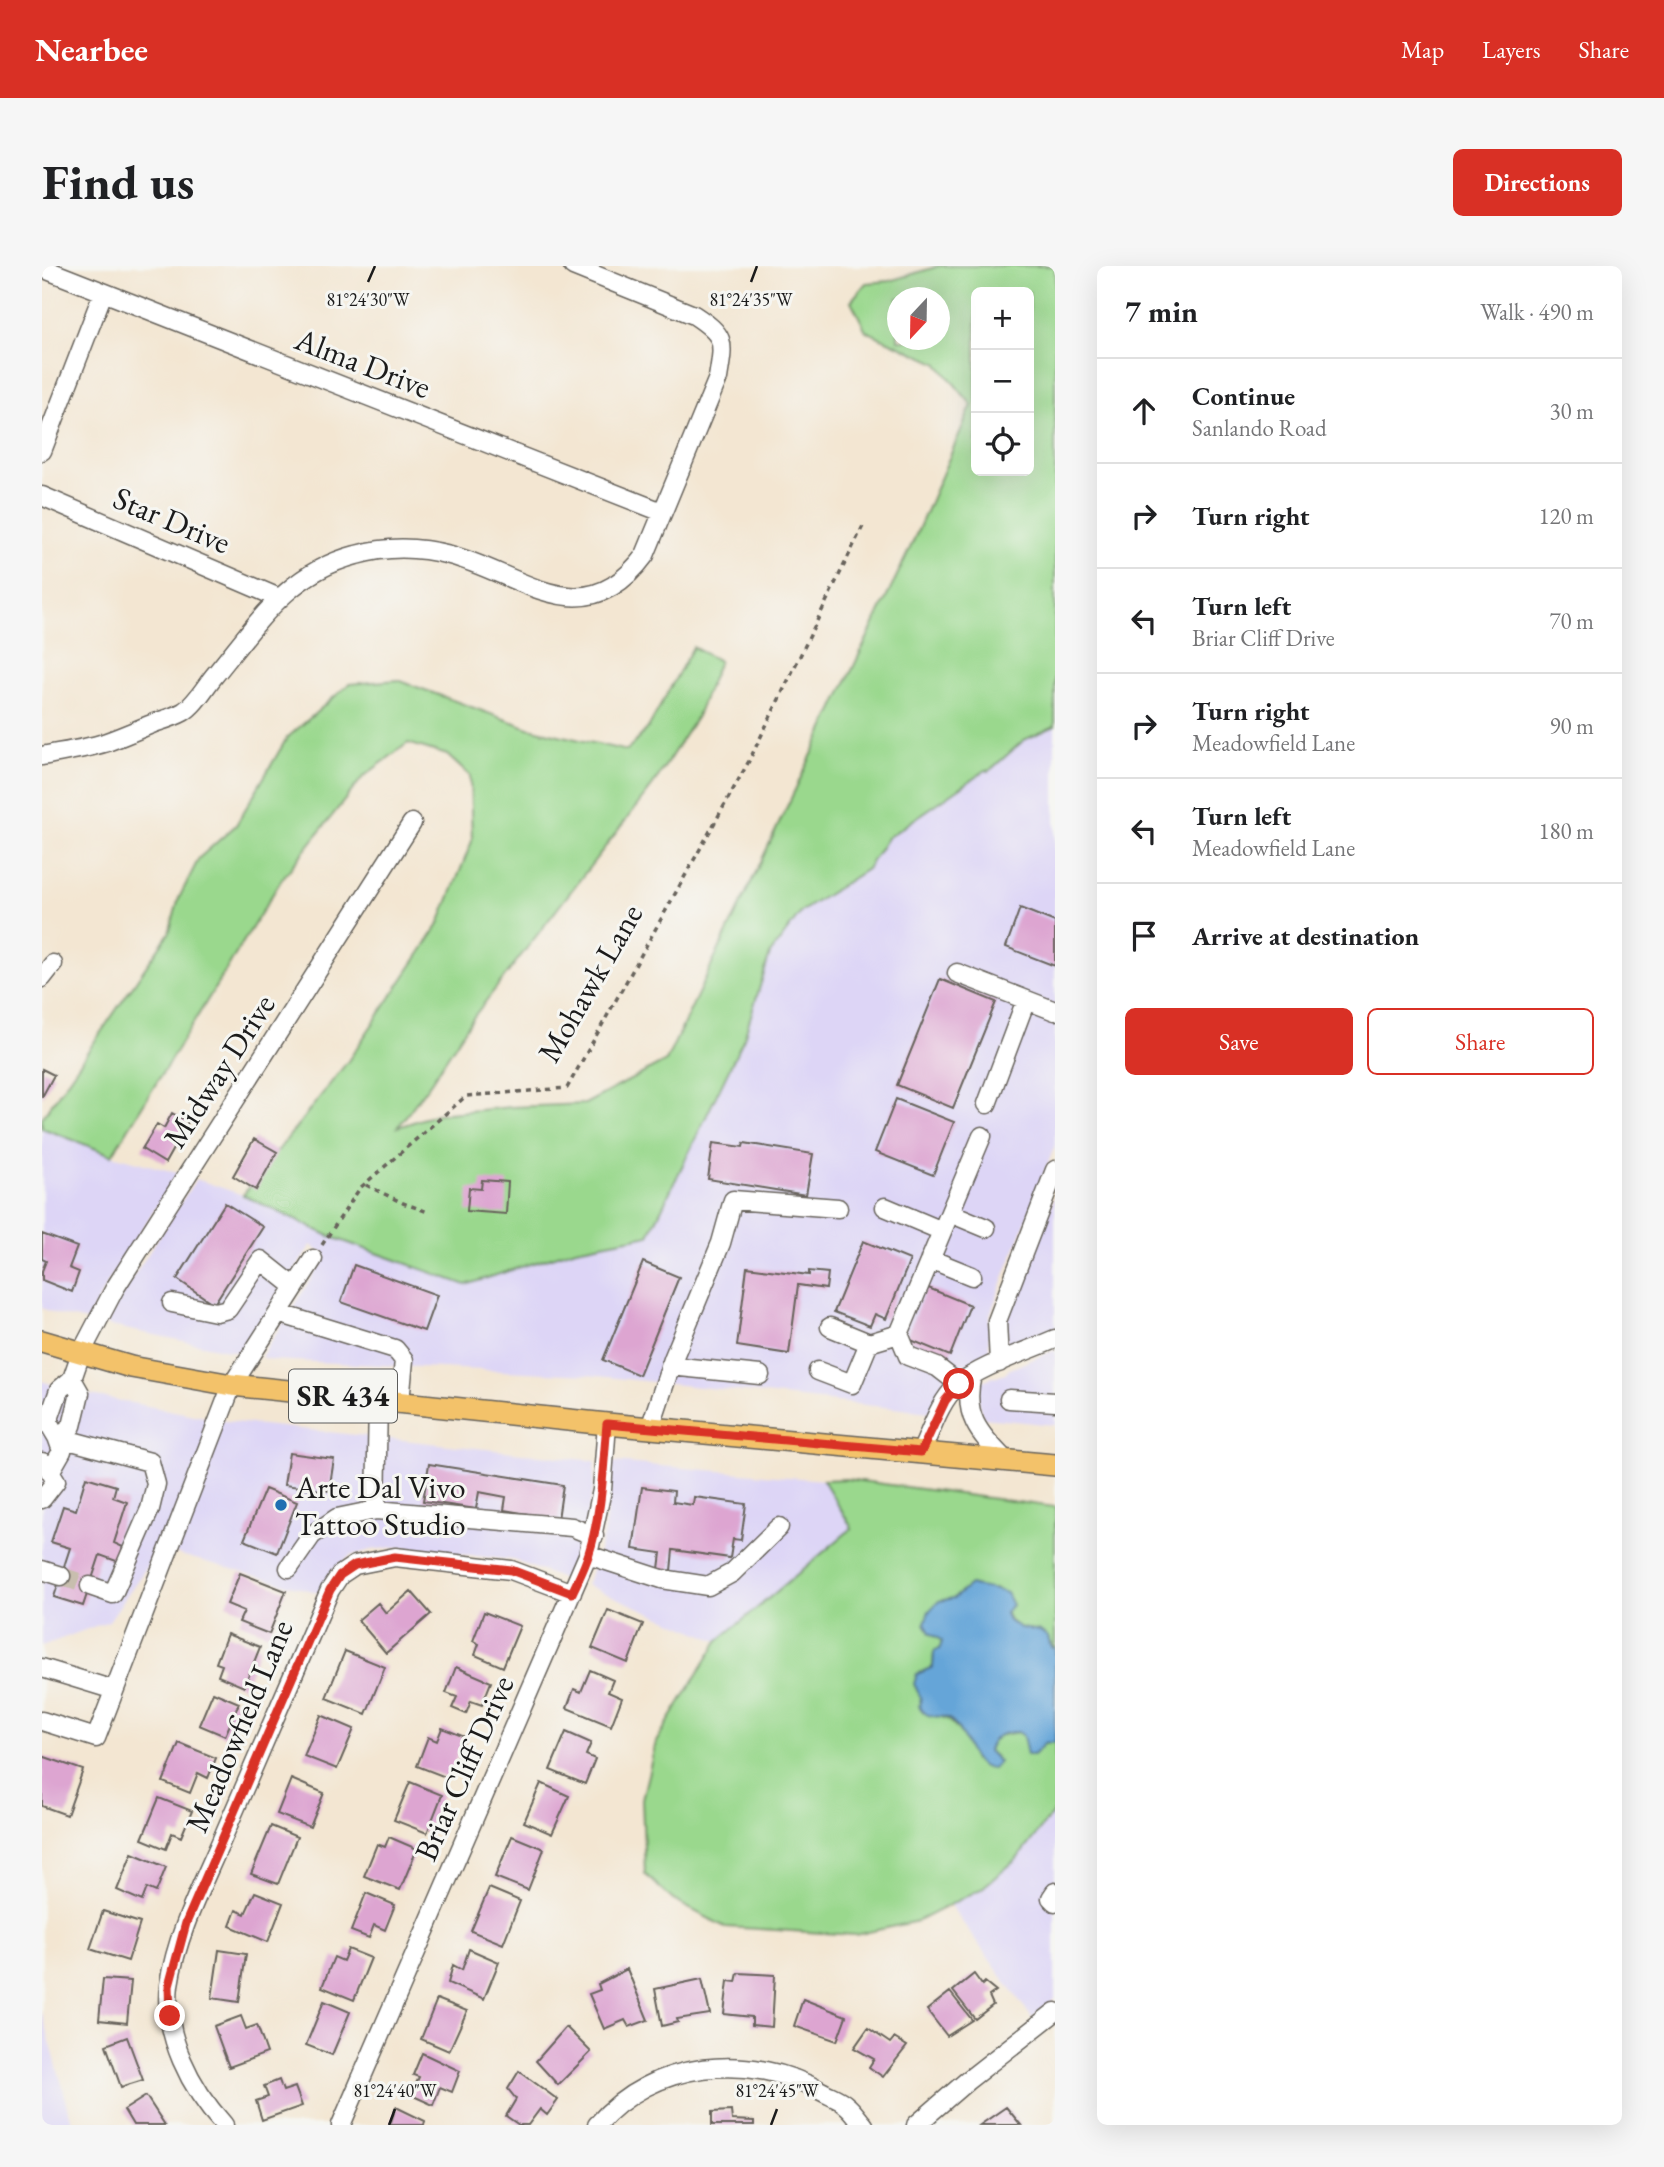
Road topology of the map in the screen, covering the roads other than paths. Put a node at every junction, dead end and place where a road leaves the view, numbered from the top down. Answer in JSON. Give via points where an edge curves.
{"nodes":[{"id":1,"x":573,"y":266,"type":"edge"},
{"id":2,"x":42,"y":268,"type":"edge"},
{"id":3,"x":103,"y":293,"type":"junction"},
{"id":4,"x":42,"y":451,"type":"edge"},
{"id":5,"x":42,"y":496,"type":"edge"},
{"id":6,"x":662,"y":512,"type":"junction"},
{"id":7,"x":279,"y":598,"type":"junction"},
{"id":8,"x":42,"y":756,"type":"edge"},
{"id":9,"x":412,"y":823,"type":"dead end"},
{"id":10,"x":957,"y":973,"type":"dead end"},
{"id":11,"x":1026,"y":1000,"type":"junction"},
{"id":12,"x":1055,"y":1011,"type":"edge"},
{"id":13,"x":987,"y":1104,"type":"dead end"},
{"id":14,"x":982,"y":1136,"type":"dead end"},
{"id":15,"x":1055,"y":1170,"type":"edge"},
{"id":16,"x":885,"y":1207,"type":"dead end"},
{"id":17,"x":838,"y":1208,"type":"dead end"},
{"id":18,"x":950,"y":1213,"type":"junction"},
{"id":19,"x":986,"y":1228,"type":"dead end"},
{"id":20,"x":942,"y":1231,"type":"junction"},
{"id":21,"x":313,"y":1259,"type":"road end"},
{"id":22,"x":930,"y":1259,"type":"junction"},
{"id":23,"x":972,"y":1276,"type":"dead end"},
{"id":24,"x":295,"y":1287,"type":"junction"},
{"id":25,"x":172,"y":1303,"type":"dead end"},
{"id":26,"x":278,"y":1313,"type":"junction"},
{"id":27,"x":830,"y":1327,"type":"dead end"},
{"id":28,"x":899,"y":1334,"type":"junction"},
{"id":29,"x":1055,"y":1339,"type":"edge"},
{"id":30,"x":42,"y":1341,"type":"edge"},
{"id":31,"x":869,"y":1343,"type":"junction"},
{"id":32,"x":81,"y":1353,"type":"junction"},
{"id":33,"x":999,"y":1363,"type":"junction"},
{"id":34,"x":670,"y":1366,"type":"junction"},
{"id":35,"x":818,"y":1371,"type":"dead end"},
{"id":36,"x":760,"y":1375,"type":"dead end"},
{"id":37,"x":965,"y":1380,"type":"junction"},
{"id":38,"x":232,"y":1385,"type":"junction"},
{"id":39,"x":1009,"y":1399,"type":"dead end"},
{"id":40,"x":378,"y":1400,"type":"junction"},
{"id":41,"x":400,"y":1402,"type":"junction"},
{"id":42,"x":1055,"y":1402,"type":"edge"},
{"id":43,"x":607,"y":1424,"type":"junction"},
{"id":44,"x":650,"y":1428,"type":"junction"},
{"id":45,"x":58,"y":1437,"type":"junction"},
{"id":46,"x":921,"y":1452,"type":"junction"},
{"id":47,"x":1006,"y":1461,"type":"junction"},
{"id":48,"x":1055,"y":1465,"type":"edge"},
{"id":49,"x":46,"y":1467,"type":"edge"},
{"id":50,"x":42,"y":1499,"type":"edge"},
{"id":51,"x":376,"y":1510,"type":"junction"},
{"id":52,"x":779,"y":1527,"type":"dead end"},
{"id":53,"x":594,"y":1535,"type":"junction"},
{"id":54,"x":589,"y":1555,"type":"junction"},
{"id":55,"x":289,"y":1568,"type":"dead end"},
{"id":56,"x":42,"y":1570,"type":"edge"},
{"id":57,"x":61,"y":1576,"type":"tunnel mouth"},
{"id":58,"x":90,"y":1586,"type":"tunnel mouth"},
{"id":59,"x":572,"y":1593,"type":"junction"},
{"id":60,"x":42,"y":1668,"type":"edge"},
{"id":61,"x":114,"y":1690,"type":"junction"},
{"id":62,"x":42,"y":1721,"type":"edge"},
{"id":63,"x":1055,"y":1892,"type":"edge"},
{"id":64,"x":1055,"y":1902,"type":"edge"},
{"id":65,"x":1055,"y":2012,"type":"edge"},
{"id":66,"x":224,"y":2125,"type":"edge"},
{"id":67,"x":341,"y":2125,"type":"edge"},
{"id":68,"x":597,"y":2125,"type":"edge"},
{"id":69,"x":864,"y":2125,"type":"edge"},
{"id":70,"x":916,"y":2125,"type":"edge"}],
"edges":[{"from":1,"to":6,"type":"street","via":[[694,315],[720,336],[718,378]]},
{"from":2,"to":3,"type":"street","name":"Alma Drive"},
{"from":3,"to":4,"type":"street"},
{"from":3,"to":6,"type":"street","name":"Alma Drive"},
{"from":5,"to":7,"type":"street","name":"Star Drive"},
{"from":6,"to":7,"type":"street","via":[[645,555],[633,571],[599,593],[559,595],[535,590],[453,556],[422,549],[390,549],[327,565],[304,576]]},
{"from":7,"to":8,"type":"street","via":[[185,711],[103,743]]},
{"from":9,"to":32,"type":"street","name":"Midway Drive","via":[[116,1288]]},
{"from":10,"to":11,"type":"street"},
{"from":11,"to":12,"type":"street"},
{"from":11,"to":13,"type":"street"},
{"from":14,"to":18,"type":"street"},
{"from":15,"to":33,"type":"street","via":[[997,1321]]},
{"from":16,"to":20,"type":"street"},
{"from":17,"to":34,"type":"street","via":[[733,1200],[721,1243]]},
{"from":18,"to":19,"type":"street"},
{"from":18,"to":20,"type":"street"},
{"from":20,"to":22,"type":"street"},
{"from":21,"to":24,"type":"street"},
{"from":22,"to":23,"type":"street"},
{"from":22,"to":28,"type":"street"},
{"from":24,"to":25,"type":"street","via":[[261,1260],[228,1309],[216,1312]]},
{"from":24,"to":26,"type":"street"},
{"from":26,"to":38,"type":"street"},
{"from":26,"to":41,"type":"street","via":[[395,1349],[404,1360]]},
{"from":27,"to":31,"type":"street"},
{"from":28,"to":31,"type":"street"},
{"from":28,"to":37,"type":"street","via":[[908,1356]]},
{"from":29,"to":33,"type":"street"},
{"from":30,"to":32,"type":"main road","number":"SR 434"},
{"from":31,"to":35,"type":"street","via":[[852,1384]]},
{"from":32,"to":38,"type":"main road","number":"SR 434"},
{"from":32,"to":45,"type":"street","name":"Midway Drive","via":[[72,1379],[59,1390],[48,1422]]},
{"from":33,"to":37,"type":"street"},
{"from":34,"to":36,"type":"street"},
{"from":34,"to":44,"type":"street"},
{"from":37,"to":46,"type":"street","via":[[945,1401]]},
{"from":37,"to":47,"type":"street","via":[[971,1417]]},
{"from":38,"to":40,"type":"main road","number":"SR 434"},
{"from":38,"to":61,"type":"street"},
{"from":39,"to":42,"type":"street"},
{"from":40,"to":41,"type":"main road","number":"SR 434"},
{"from":40,"to":51,"type":"street"},
{"from":41,"to":43,"type":"main road","number":"SR 434"},
{"from":43,"to":44,"type":"main road","number":"SR 434"},
{"from":43,"to":53,"type":"street","name":"Briar Cliff Drive"},
{"from":44,"to":46,"type":"main road","number":"SR 434"},
{"from":45,"to":49,"type":"street","via":[[62,1451]]},
{"from":45,"to":58,"type":"street","via":[[150,1462],[156,1485],[113,1594]]},
{"from":46,"to":47,"type":"main road","number":"SR 434"},
{"from":47,"to":48,"type":"main road","number":"SR 434"},
{"from":49,"to":50,"type":"street","via":[[56,1481]]},
{"from":51,"to":53,"type":"street","via":[[572,1527]]},
{"from":51,"to":55,"type":"street","via":[[337,1518],[312,1535]]},
{"from":52,"to":54,"type":"street","via":[[732,1573],[708,1586],[662,1579]]},
{"from":53,"to":54,"type":"street","name":"Briar Cliff Drive"},
{"from":54,"to":59,"type":"street","name":"Briar Cliff Drive"},
{"from":56,"to":57,"type":"street"},
{"from":59,"to":66,"type":"street","name":"Meadowfield Lane","via":[[511,1570],[395,1557],[355,1565],[340,1575],[330,1590],[186,1923],[169,1986],[177,2048],[194,2084]]},
{"from":59,"to":67,"type":"street","name":"Briar Cliff Drive"},
{"from":60,"to":61,"type":"street"},
{"from":61,"to":62,"type":"street","via":[[96,1738]]},
{"from":63,"to":64,"type":"street","via":[[1051,1898]]},
{"from":65,"to":70,"type":"street"},
{"from":68,"to":69,"type":"street","via":[[630,2095],[668,2076],[709,2068],[754,2067],[800,2079],[846,2104]]}]}
